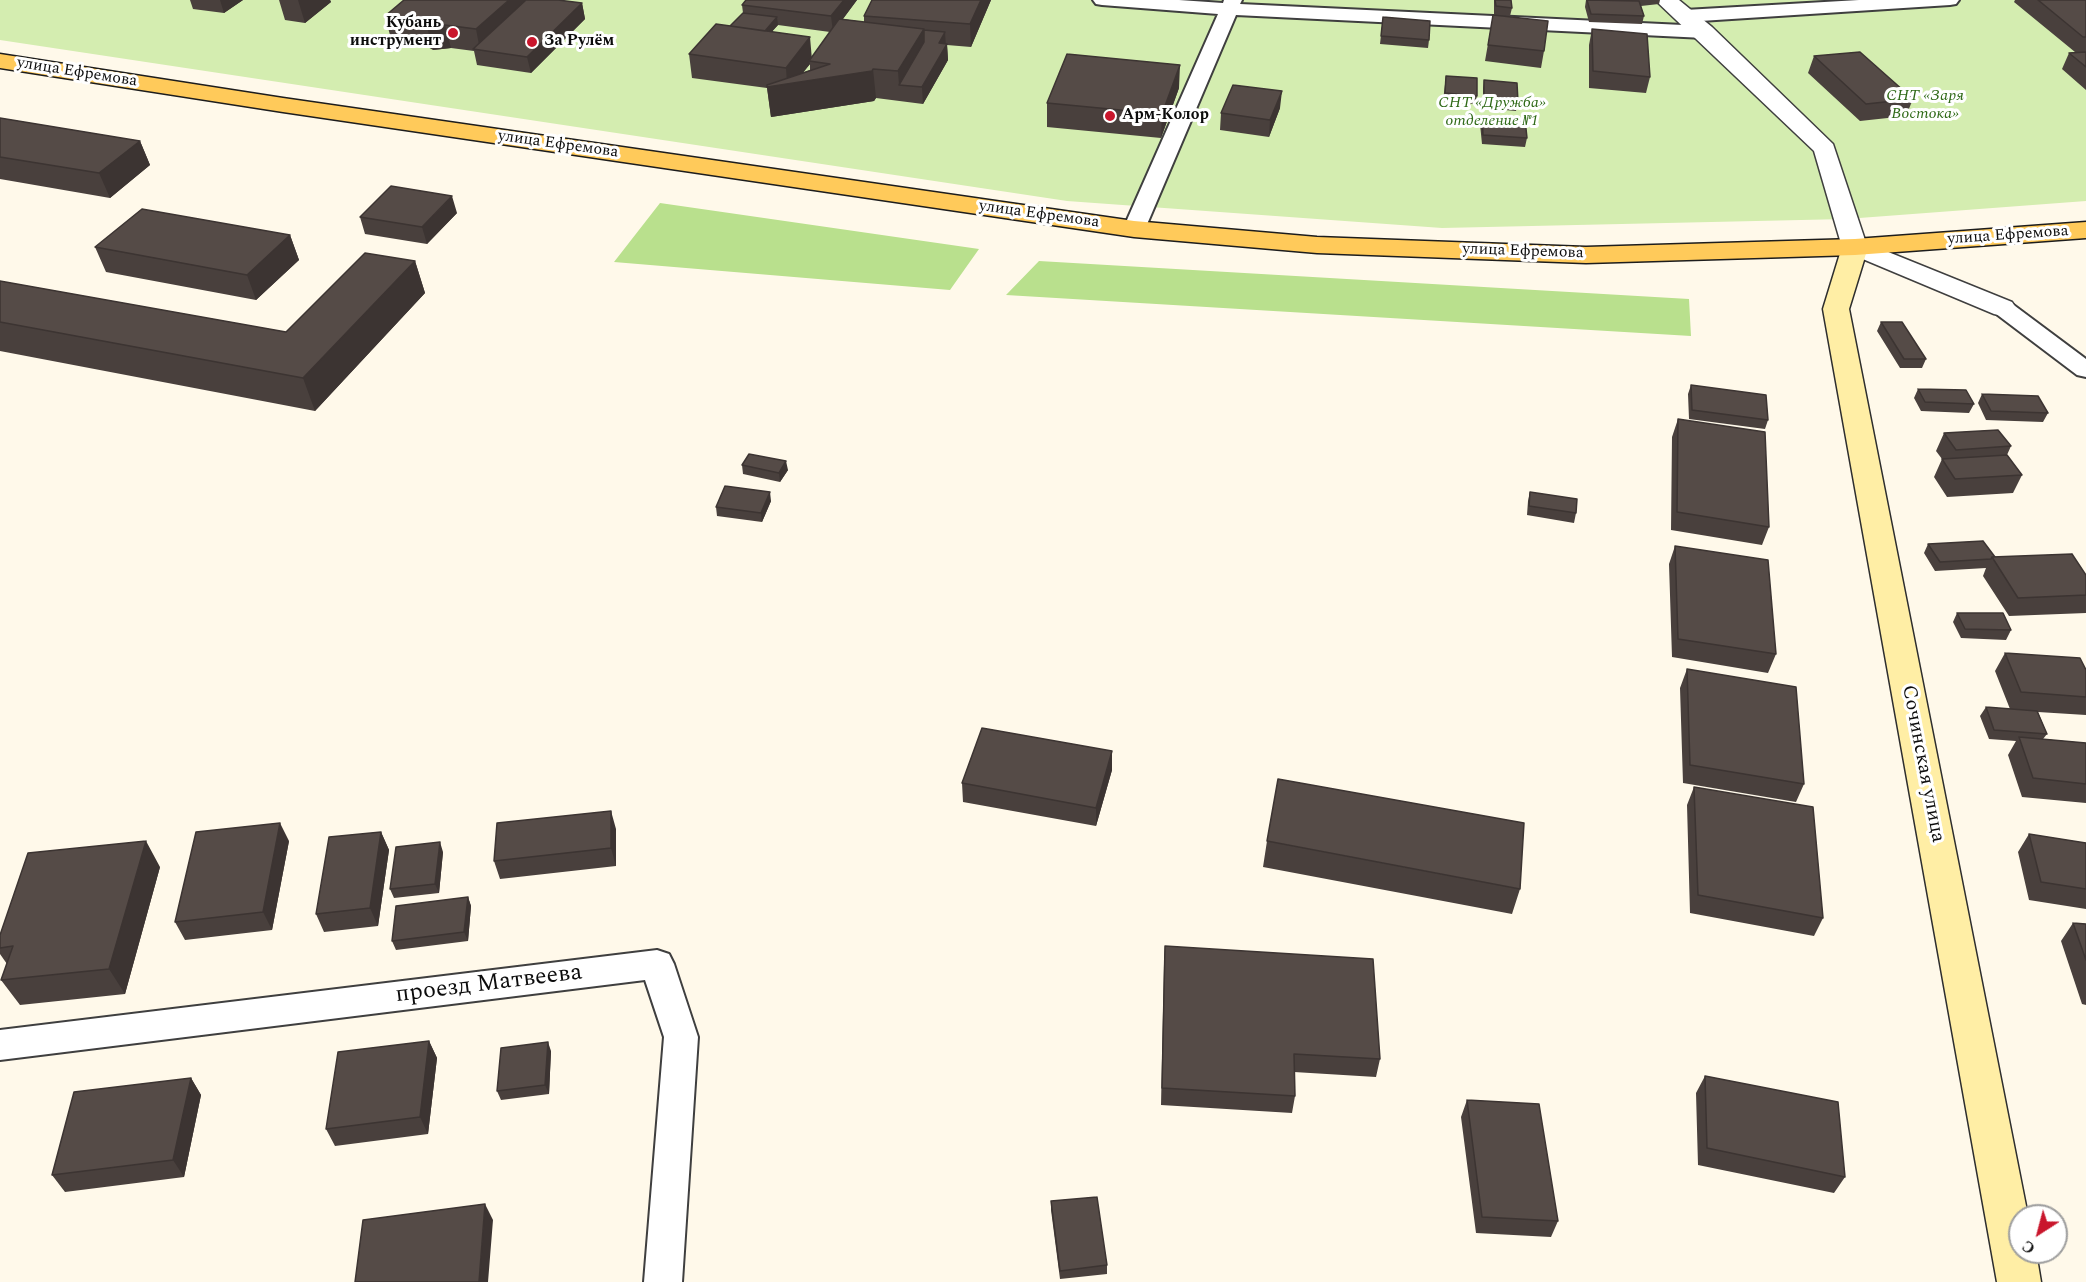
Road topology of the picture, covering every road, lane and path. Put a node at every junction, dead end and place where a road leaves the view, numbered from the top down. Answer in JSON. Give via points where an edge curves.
{"nodes":[{"id":1,"x":1102,"y":0,"type":"edge"},
{"id":2,"x":1666,"y":0,"type":"edge"},
{"id":3,"x":1950,"y":0,"type":"edge"},
{"id":4,"x":1231,"y":4,"type":"edge"},
{"id":5,"x":1685,"y":16,"type":"junction"},
{"id":6,"x":1704,"y":32,"type":"junction"},
{"id":7,"x":0,"y":61,"type":"edge"},
{"id":8,"x":1134,"y":229,"type":"junction"},
{"id":9,"x":2086,"y":230,"type":"edge"},
{"id":10,"x":1855,"y":247,"type":"junction"},
{"id":11,"x":2003,"y":308,"type":"joint"},
{"id":12,"x":2086,"y":370,"type":"edge"},
{"id":13,"x":0,"y":1045,"type":"edge"},
{"id":14,"x":663,"y":1282,"type":"edge"},
{"id":15,"x":2019,"y":1282,"type":"edge"}],
"edges":[{"from":1,"to":4,"type":"lane"},
{"from":2,"to":5,"type":"street"},
{"from":3,"to":5,"type":"lane"},
{"from":4,"to":6,"type":"lane"},
{"from":4,"to":8,"type":"lane"},
{"from":5,"to":6,"type":"street"},
{"from":6,"to":10,"type":"street","via":[[1825,149]]},
{"from":7,"to":8,"type":"main road","name":"улица Ефремова"},
{"from":8,"to":10,"type":"main road","name":"улица Ефремова","via":[[1317,244],[1586,255]]},
{"from":9,"to":10,"type":"main road","name":"улица Ефремова"},
{"from":10,"to":11,"type":"street"},
{"from":10,"to":15,"type":"main road","name":"Сочинская улица","via":[[1836,309]]},
{"from":11,"to":12,"type":"lane"},
{"from":13,"to":14,"type":"lane","name":"проезд Матвеева","via":[[657,964],[681,1037]]}]}
